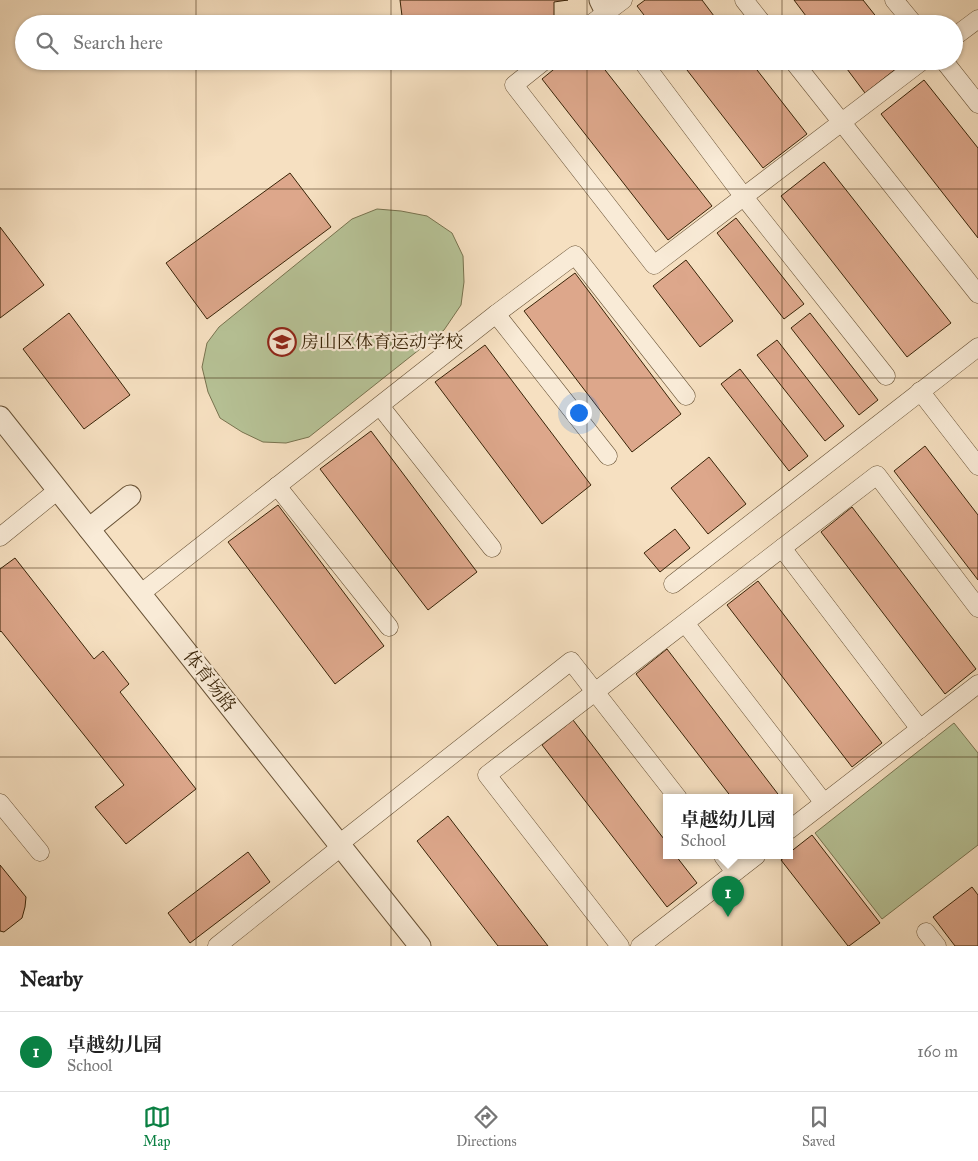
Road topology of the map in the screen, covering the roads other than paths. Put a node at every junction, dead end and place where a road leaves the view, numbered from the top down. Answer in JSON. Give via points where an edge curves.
{"nodes":[{"id":1,"x":623,"y":0,"type":"edge"},
{"id":2,"x":744,"y":0,"type":"edge"},
{"id":3,"x":894,"y":0,"type":"edge"},
{"id":4,"x":603,"y":15,"type":"edge"},
{"id":5,"x":756,"y":15,"type":"edge"},
{"id":6,"x":906,"y":15,"type":"edge"},
{"id":7,"x":978,"y":19,"type":"edge"},
{"id":8,"x":963,"y":30,"type":"edge"},
{"id":9,"x":533,"y":70,"type":"edge"},
{"id":10,"x":649,"y":70,"type":"edge"},
{"id":11,"x":800,"y":70,"type":"edge"},
{"id":12,"x":910,"y":70,"type":"edge"},
{"id":13,"x":951,"y":70,"type":"edge"},
{"id":14,"x":978,"y":104,"type":"edge"},
{"id":15,"x":841,"y":122,"type":"junction"},
{"id":16,"x":744,"y":197,"type":"junction"},
{"id":17,"x":978,"y":294,"type":"edge"},
{"id":18,"x":496,"y":314,"type":"junction"},
{"id":19,"x":978,"y":347,"type":"edge"},
{"id":20,"x":886,"y":376,"type":"dead end"},
{"id":21,"x":920,"y":391,"type":"junction"},
{"id":22,"x":686,"y":396,"type":"dead end"},
{"id":23,"x":380,"y":406,"type":"junction"},
{"id":24,"x":0,"y":416,"type":"edge"},
{"id":25,"x":608,"y":456,"type":"dead end"},
{"id":26,"x":978,"y":466,"type":"edge"},
{"id":27,"x":277,"y":486,"type":"junction"},
{"id":28,"x":58,"y":490,"type":"junction"},
{"id":29,"x":130,"y":496,"type":"dead end"},
{"id":30,"x":89,"y":529,"type":"junction"},
{"id":31,"x":0,"y":537,"type":"edge"},
{"id":32,"x":492,"y":548,"type":"dead end"},
{"id":33,"x":782,"y":548,"type":"junction"},
{"id":34,"x":673,"y":584,"type":"dead end"},
{"id":35,"x":140,"y":594,"type":"junction"},
{"id":36,"x":978,"y":608,"type":"edge"},
{"id":37,"x":685,"y":623,"type":"junction"},
{"id":38,"x":389,"y":627,"type":"dead end"},
{"id":39,"x":978,"y":684,"type":"edge"},
{"id":40,"x":920,"y":729,"type":"junction"},
{"id":41,"x":675,"y":794,"type":"edge"},
{"id":42,"x":0,"y":803,"type":"edge"},
{"id":43,"x":824,"y":803,"type":"junction"},
{"id":44,"x":793,"y":827,"type":"edge"},
{"id":45,"x":340,"y":845,"type":"junction"},
{"id":46,"x":40,"y":852,"type":"dead end"},
{"id":47,"x":725,"y":859,"type":"edge"},
{"id":48,"x":752,"y":859,"type":"edge"},
{"id":49,"x":735,"y":872,"type":"junction"},
{"id":50,"x":217,"y":946,"type":"edge"},
{"id":51,"x":420,"y":946,"type":"edge"},
{"id":52,"x":620,"y":946,"type":"edge"},
{"id":53,"x":640,"y":946,"type":"edge"}],
"edges":[{"from":1,"to":4,"type":"street"},
{"from":2,"to":5,"type":"street"},
{"from":3,"to":6,"type":"street"},
{"from":7,"to":8,"type":"street"},
{"from":9,"to":16,"type":"street","via":[[514,85],[654,265]]},
{"from":10,"to":16,"type":"street"},
{"from":11,"to":15,"type":"street"},
{"from":12,"to":15,"type":"street"},
{"from":13,"to":14,"type":"street"},
{"from":15,"to":16,"type":"street"},
{"from":15,"to":17,"type":"street"},
{"from":16,"to":20,"type":"street"},
{"from":18,"to":22,"type":"street","via":[[574,255]]},
{"from":18,"to":23,"type":"street"},
{"from":18,"to":25,"type":"street"},
{"from":19,"to":21,"type":"street"},
{"from":21,"to":26,"type":"street"},
{"from":21,"to":34,"type":"street"},
{"from":23,"to":27,"type":"street"},
{"from":23,"to":32,"type":"street"},
{"from":24,"to":28,"type":"street","name":"体育场路"},
{"from":27,"to":35,"type":"street"},
{"from":27,"to":38,"type":"street"},
{"from":28,"to":30,"type":"street","name":"体育场路"},
{"from":28,"to":31,"type":"street"},
{"from":29,"to":30,"type":"street"},
{"from":30,"to":35,"type":"street","name":"体育场路"},
{"from":33,"to":36,"type":"street","via":[[877,475]]},
{"from":33,"to":37,"type":"street"},
{"from":33,"to":40,"type":"street"},
{"from":35,"to":45,"type":"street","name":"体育场路"},
{"from":37,"to":43,"type":"street"},
{"from":37,"to":52,"type":"street","via":[[487,774]]},
{"from":39,"to":40,"type":"street"},
{"from":40,"to":43,"type":"street"},
{"from":41,"to":45,"type":"street","via":[[571,661]]},
{"from":42,"to":46,"type":"street"},
{"from":43,"to":44,"type":"street"},
{"from":45,"to":50,"type":"street"},
{"from":45,"to":51,"type":"street","name":"体育场路"},
{"from":47,"to":49,"type":"street"},
{"from":48,"to":49,"type":"street"},
{"from":49,"to":53,"type":"street"}]}
